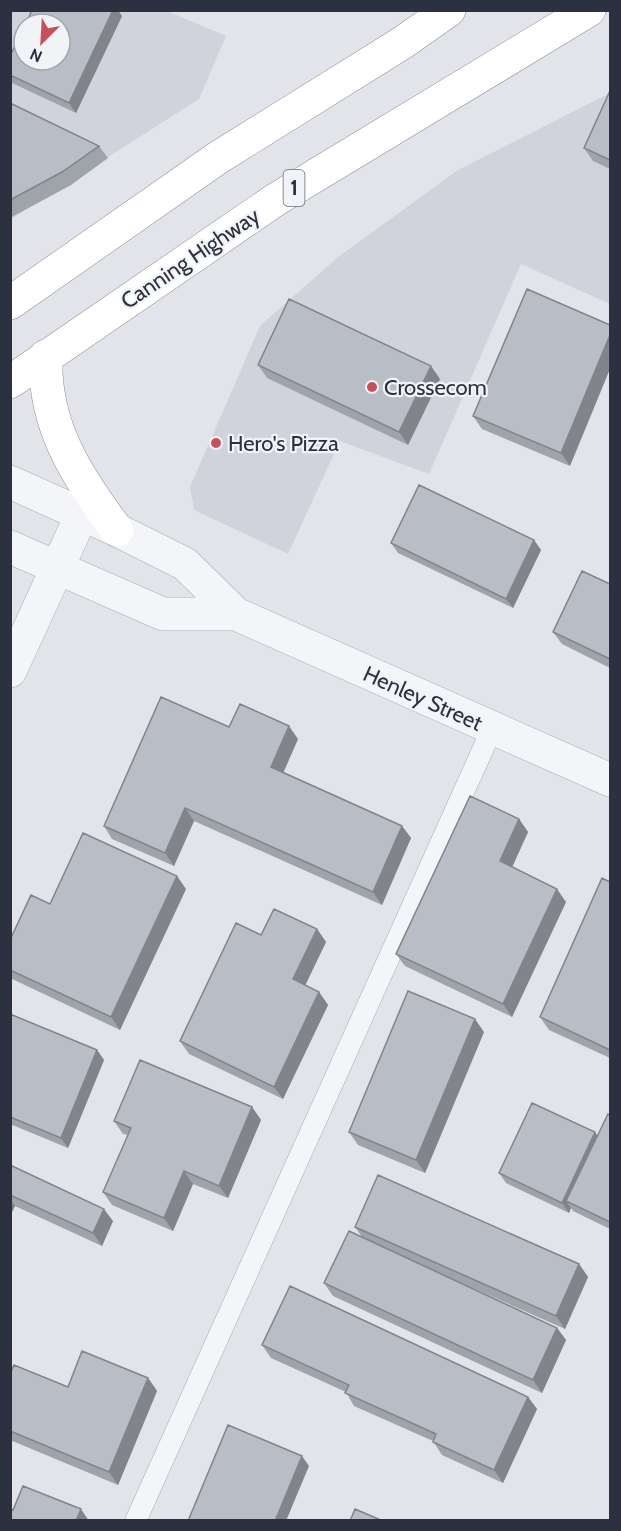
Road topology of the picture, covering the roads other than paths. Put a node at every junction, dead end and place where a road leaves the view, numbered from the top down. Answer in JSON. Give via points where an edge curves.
{"nodes":[{"id":1,"x":449,"y":10,"type":"edge"},
{"id":2,"x":589,"y":10,"type":"edge"},
{"id":3,"x":10,"y":303,"type":"edge"},
{"id":4,"x":46,"y":356,"type":"junction"},
{"id":5,"x":10,"y":382,"type":"edge"},
{"id":6,"x":10,"y":482,"type":"edge"},
{"id":7,"x":82,"y":513,"type":"junction"},
{"id":8,"x":117,"y":530,"type":"junction"},
{"id":9,"x":10,"y":547,"type":"edge"},
{"id":10,"x":56,"y":568,"type":"junction"},
{"id":11,"x":236,"y":614,"type":"junction"},
{"id":12,"x":10,"y":671,"type":"edge"},
{"id":13,"x":492,"y":729,"type":"junction"},
{"id":14,"x":610,"y":780,"type":"edge"},
{"id":15,"x":136,"y":1521,"type":"edge"}],
"edges":[{"from":1,"to":3,"type":"highway","via":[[219,157]]},
{"from":2,"to":4,"type":"highway","name":"Canning Highway","number":"1","via":[[275,200]]},
{"from":4,"to":5,"type":"highway","name":"Canning Highway","number":"1"},
{"from":4,"to":8,"type":"highway","via":[[45,382],[52,417],[86,488]]},
{"from":6,"to":7,"type":"street","name":"Henley Street"},
{"from":7,"to":8,"type":"street","name":"Henley Street"},
{"from":7,"to":10,"type":"street"},
{"from":8,"to":11,"type":"street","name":"Henley Street","via":[[185,564]]},
{"from":9,"to":10,"type":"street","name":"Henley Street"},
{"from":10,"to":11,"type":"street","name":"Henley Street","via":[[163,614]]},
{"from":10,"to":12,"type":"street"},
{"from":11,"to":13,"type":"street","name":"Henley Street"},
{"from":13,"to":14,"type":"street","name":"Henley Street"},
{"from":13,"to":15,"type":"lane"}]}
